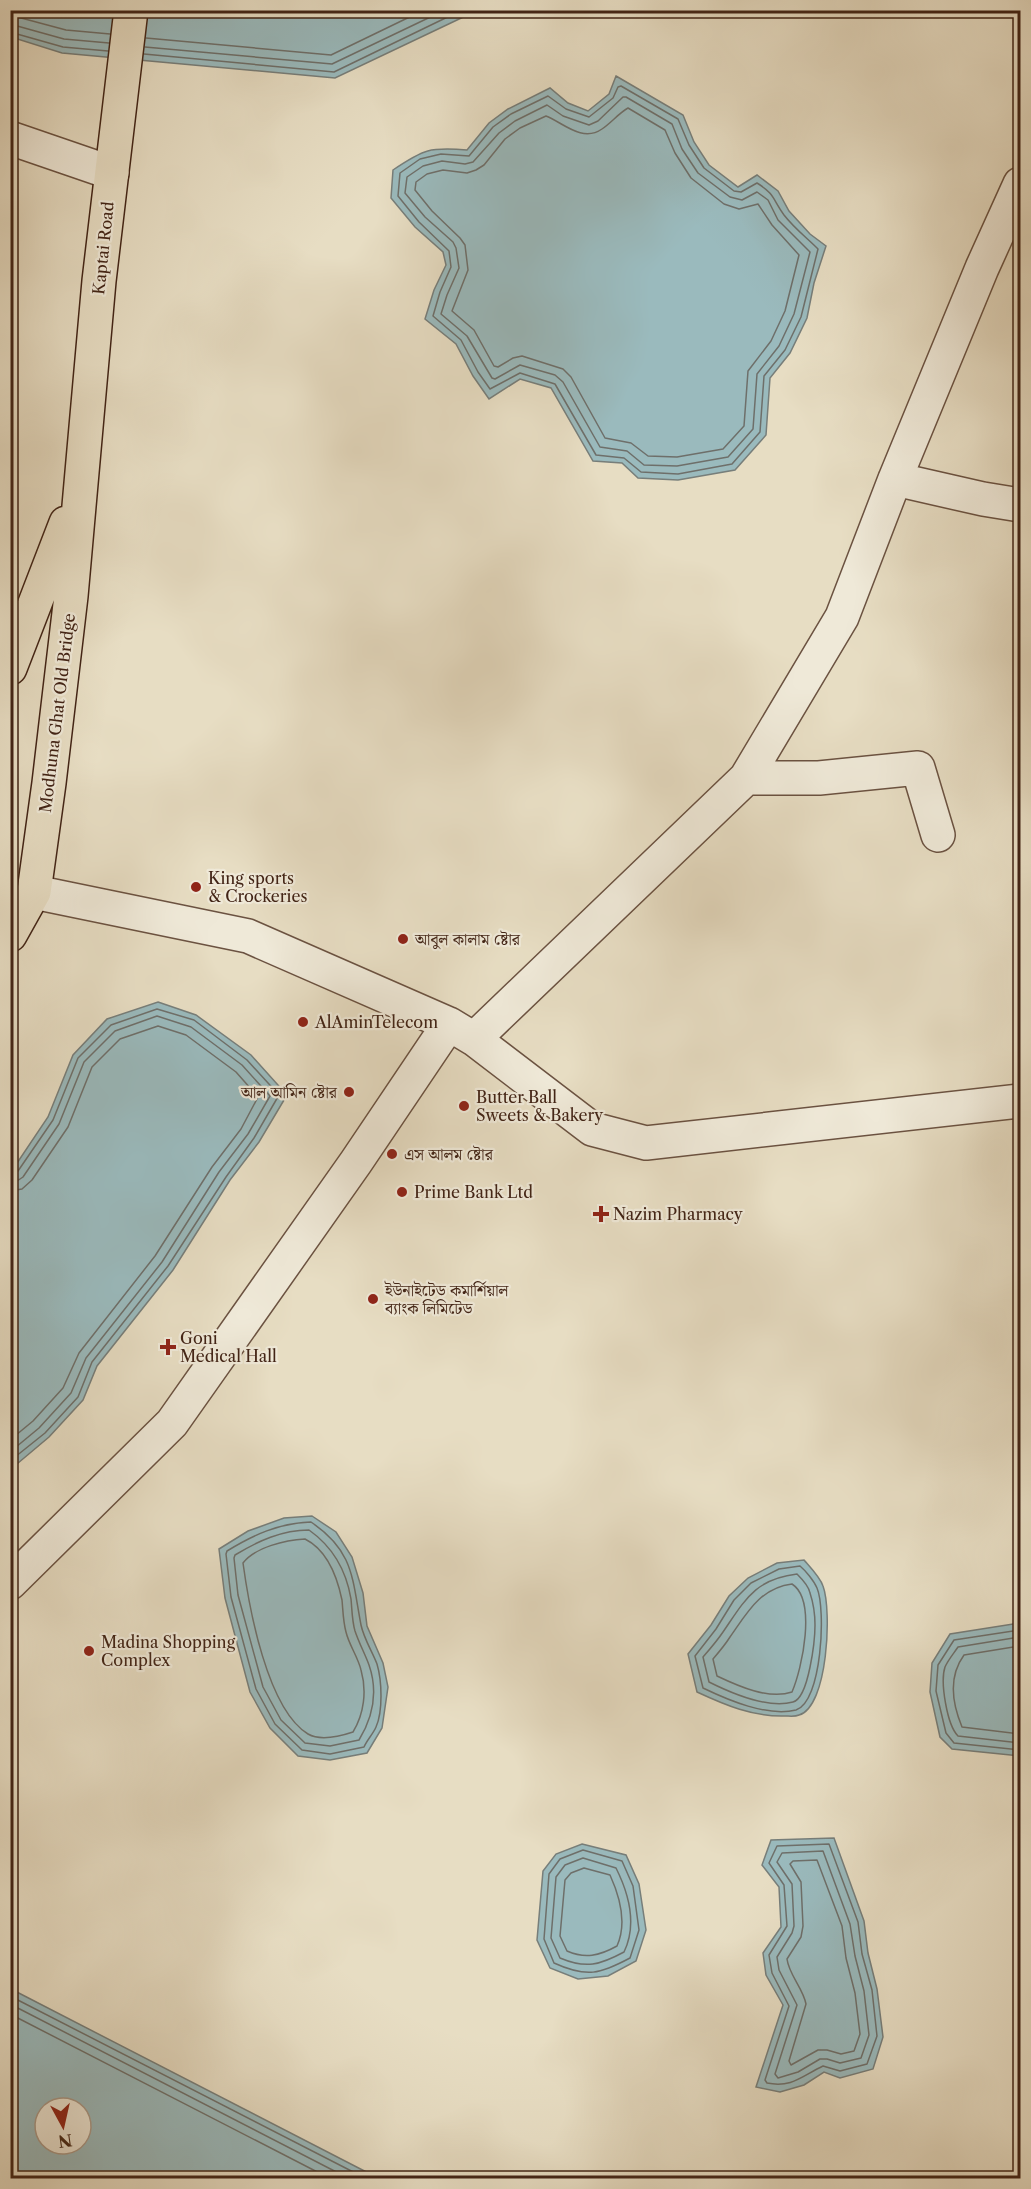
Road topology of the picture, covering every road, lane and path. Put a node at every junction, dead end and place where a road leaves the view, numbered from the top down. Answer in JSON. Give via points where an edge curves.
{"nodes":[{"id":1,"x":131,"y":10,"type":"edge"},
{"id":2,"x":10,"y":138,"type":"edge"},
{"id":3,"x":112,"y":172,"type":"junction"},
{"id":4,"x":1020,"y":184,"type":"edge"},
{"id":5,"x":895,"y":479,"type":"junction"},
{"id":6,"x":80,"y":485,"type":"junction"},
{"id":7,"x":1020,"y":506,"type":"edge"},
{"id":8,"x":10,"y":668,"type":"edge"},
{"id":9,"x":746,"y":778,"type":"junction"},
{"id":10,"x":938,"y":835,"type":"dead end"},
{"id":11,"x":34,"y":892,"type":"junction"},
{"id":12,"x":10,"y":935,"type":"edge"},
{"id":13,"x":461,"y":1031,"type":"junction"},
{"id":14,"x":1020,"y":1101,"type":"edge"},
{"id":15,"x":10,"y":1583,"type":"edge"}],
"edges":[{"from":1,"to":3,"type":"main road","name":"Kaptai Road"},
{"from":2,"to":3,"type":"street"},
{"from":3,"to":6,"type":"main road","name":"Kaptai Road"},
{"from":4,"to":5,"type":"street"},
{"from":5,"to":7,"type":"street"},
{"from":5,"to":9,"type":"street","via":[[842,617]]},
{"from":6,"to":8,"type":"main road"},
{"from":6,"to":11,"type":"main road","name":"Modhuna Ghat Old Bridge","via":[[71,596]]},
{"from":9,"to":10,"type":"street","via":[[819,778],[918,768]]},
{"from":9,"to":13,"type":"street"},
{"from":11,"to":12,"type":"main road","name":"Modhuna Ghat Old Bridge"},
{"from":11,"to":13,"type":"street","via":[[248,936]]},
{"from":13,"to":14,"type":"street","via":[[592,1129],[646,1143]]},
{"from":13,"to":15,"type":"street","via":[[356,1162],[172,1423]]}]}
